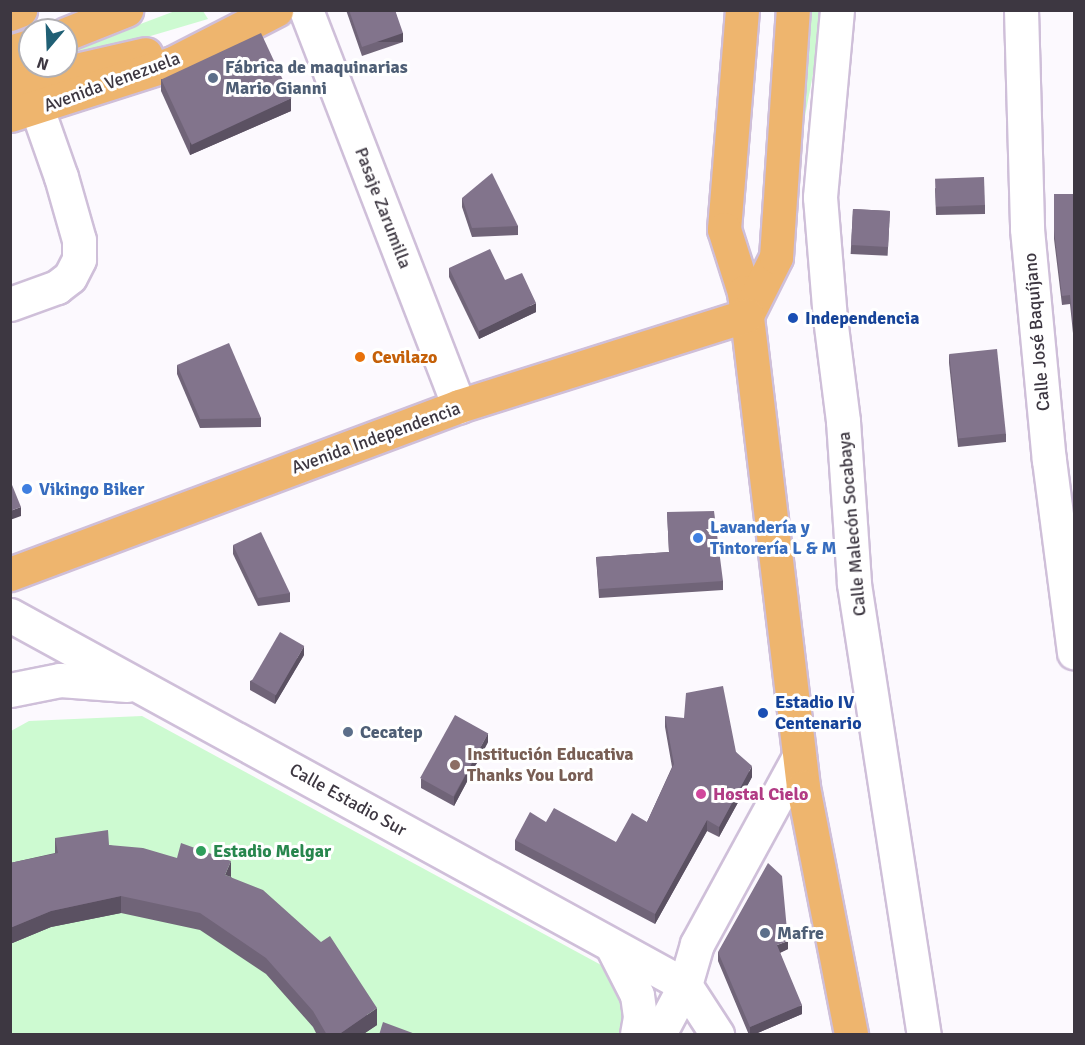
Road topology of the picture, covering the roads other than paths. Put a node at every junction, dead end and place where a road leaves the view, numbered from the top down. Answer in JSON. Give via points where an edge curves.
{"nodes":[{"id":1,"x":21,"y":10,"type":"edge"},
{"id":2,"x":126,"y":10,"type":"edge"},
{"id":3,"x":276,"y":10,"type":"edge"},
{"id":4,"x":306,"y":10,"type":"edge"},
{"id":5,"x":742,"y":10,"type":"edge"},
{"id":6,"x":777,"y":10,"type":"edge"},
{"id":7,"x":793,"y":10,"type":"edge"},
{"id":8,"x":837,"y":10,"type":"edge"},
{"id":9,"x":1021,"y":10,"type":"edge"},
{"id":10,"x":10,"y":14,"type":"edge"},
{"id":11,"x":78,"y":29,"type":"edge"},
{"id":12,"x":215,"y":38,"type":"junction"},
{"id":13,"x":10,"y":85,"type":"edge"},
{"id":14,"x":24,"y":112,"type":"edge"},
{"id":15,"x":10,"y":304,"type":"edge"},
{"id":16,"x":745,"y":304,"type":"junction"},
{"id":17,"x":459,"y":406,"type":"junction"},
{"id":18,"x":10,"y":574,"type":"edge"},
{"id":19,"x":10,"y":615,"type":"edge"},
{"id":20,"x":1074,"y":652,"type":"edge"},
{"id":21,"x":142,"y":687,"type":"junction"},
{"id":22,"x":10,"y":690,"type":"edge"},
{"id":23,"x":801,"y":772,"type":"junction"},
{"id":24,"x":612,"y":946,"type":"junction"},
{"id":25,"x":685,"y":985,"type":"junction"},
{"id":26,"x":636,"y":1035,"type":"edge"},
{"id":27,"x":659,"y":1035,"type":"edge"},
{"id":28,"x":717,"y":1035,"type":"edge"},
{"id":29,"x":851,"y":1035,"type":"edge"},
{"id":30,"x":924,"y":1035,"type":"edge"}],
"edges":[{"from":1,"to":10,"type":"main road"},
{"from":2,"to":11,"type":"main road"},
{"from":3,"to":12,"type":"main road","name":"Avenida Venezuela"},
{"from":4,"to":17,"type":"street","name":"Pasaje Zarumilla"},
{"from":5,"to":16,"type":"main road","via":[[724,229]]},
{"from":6,"to":16,"type":"main road","via":[[764,213]]},
{"from":7,"to":16,"type":"main road","via":[[776,257]]},
{"from":8,"to":30,"type":"street","name":"Calle Malecón Socabaya","via":[[820,197],[830,318],[843,421],[854,584]]},
{"from":9,"to":20,"type":"street","name":"Calle José Baquíjano","via":[[1027,229],[1049,460]]},
{"from":12,"to":13,"type":"main road"},
{"from":12,"to":14,"type":"main road","name":"Avenida Venezuela","via":[[173,63]]},
{"from":14,"to":15,"type":"street","via":[[62,177],[79,240],[80,259],[70,277],[57,287]]},
{"from":16,"to":17,"type":"main road","name":"Avenida Independencia"},
{"from":16,"to":23,"type":"main road"},
{"from":17,"to":18,"type":"main road","name":"Avenida Independencia"},
{"from":19,"to":21,"type":"street","name":"Calle Estadio Sur"},
{"from":21,"to":22,"type":"street","via":[[60,680]]},
{"from":21,"to":24,"type":"street","name":"Calle Estadio Sur"},
{"from":23,"to":25,"type":"street","via":[[697,944]]},
{"from":23,"to":29,"type":"main road"},
{"from":24,"to":25,"type":"street","name":"Calle Estadio Sur"},
{"from":24,"to":26,"type":"street","via":[[637,995],[640,1017]]},
{"from":25,"to":27,"type":"street"},
{"from":25,"to":28,"type":"street"}]}
